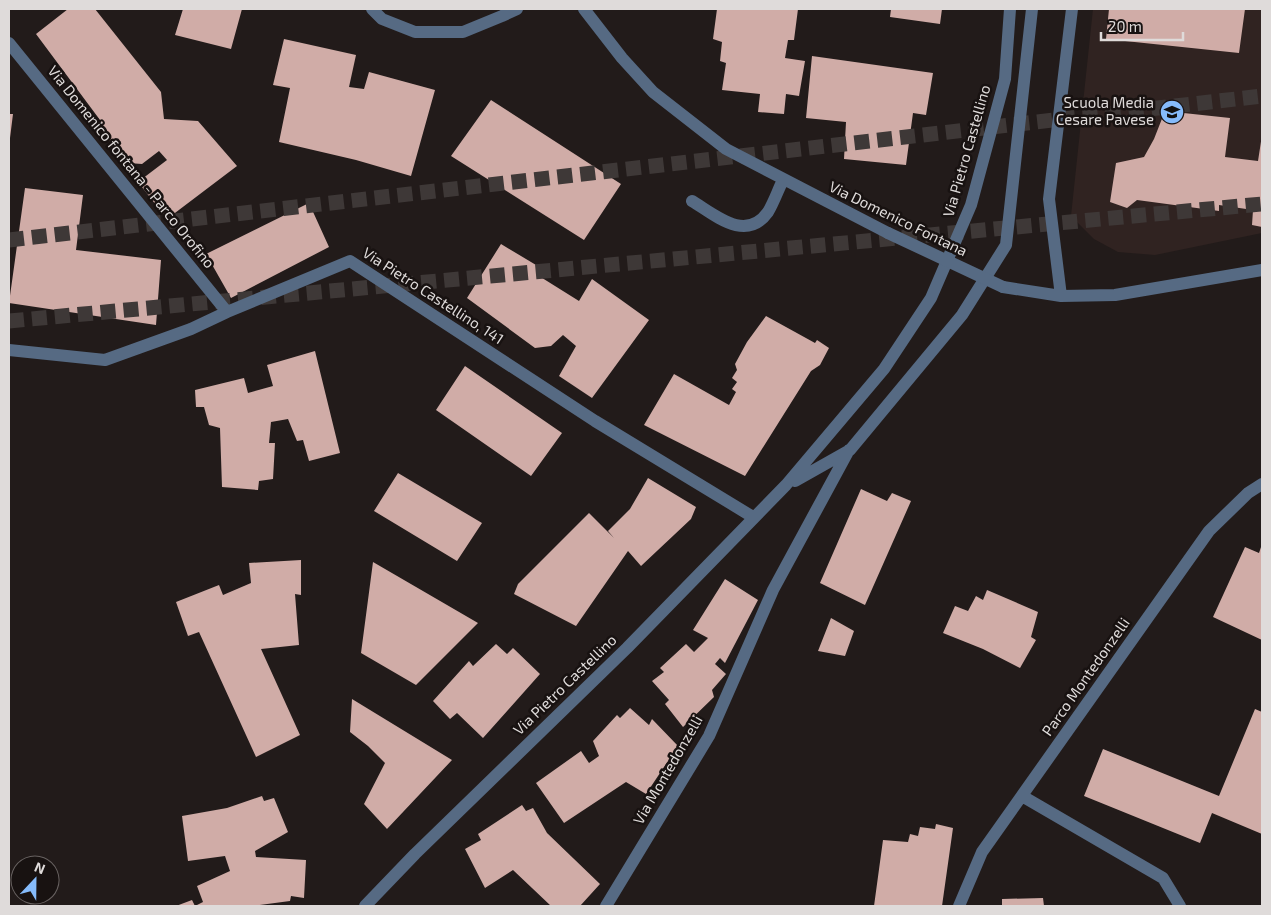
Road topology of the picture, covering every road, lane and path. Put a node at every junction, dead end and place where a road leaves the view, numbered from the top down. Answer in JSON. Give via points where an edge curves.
{"nodes":[{"id":1,"x":372,"y":9,"type":"edge"},
{"id":2,"x":516,"y":9,"type":"edge"},
{"id":3,"x":584,"y":9,"type":"edge"},
{"id":4,"x":1010,"y":9,"type":"edge"},
{"id":5,"x":1032,"y":9,"type":"edge"},
{"id":6,"x":1072,"y":9,"type":"edge"},
{"id":7,"x":9,"y":43,"type":"edge"},
{"id":8,"x":783,"y":180,"type":"junction"},
{"id":9,"x":692,"y":201,"type":"dead end"},
{"id":10,"x":1262,"y":270,"type":"edge"},
{"id":11,"x":1061,"y":296,"type":"junction"},
{"id":12,"x":227,"y":312,"type":"junction"},
{"id":13,"x":9,"y":350,"type":"edge"},
{"id":14,"x":850,"y":450,"type":"junction"},
{"id":15,"x":1262,"y":484,"type":"edge"},
{"id":16,"x":786,"y":486,"type":"junction"},
{"id":17,"x":753,"y":517,"type":"junction"},
{"id":18,"x":773,"y":590,"type":"joint"},
{"id":19,"x":1022,"y":796,"type":"junction"},
{"id":20,"x":365,"y":906,"type":"edge"},
{"id":21,"x":606,"y":906,"type":"edge"},
{"id":22,"x":959,"y":906,"type":"edge"},
{"id":23,"x":1180,"y":906,"type":"edge"}],
"edges":[{"from":1,"to":2,"type":"street","via":[[382,19],[415,32],[463,32]]},
{"from":3,"to":8,"type":"street","name":"Via Domenico Fontana","via":[[653,92],[726,149]]},
{"from":4,"to":16,"type":"street","name":"Via Pietro Castellino","via":[[1005,79],[971,205],[931,298],[884,369]]},
{"from":5,"to":14,"type":"street","name":"Via Pietro Castellino","via":[[1006,245],[962,315]]},
{"from":6,"to":11,"type":"street","via":[[1049,199]]},
{"from":7,"to":12,"type":"street","name":"Via Domenico fontana - Parco Orofino"},
{"from":8,"to":9,"type":"street","via":[[761,220],[744,227],[725,222]]},
{"from":8,"to":11,"type":"street","name":"Via Domenico Fontana","bridge":true,"via":[[1003,287]]},
{"from":10,"to":11,"type":"street","name":"Via Domenico Fontana","via":[[1115,295]]},
{"from":12,"to":13,"type":"street","name":"Via Pietro Castellino, 141","via":[[191,329],[104,360]]},
{"from":12,"to":17,"type":"street","name":"Via Pietro Castellino, 141","via":[[350,261],[595,421]]},
{"from":14,"to":16,"type":"street","name":"Via Pietro Castellino"},
{"from":14,"to":18,"type":"street","name":"Via Pietro Castellino"},
{"from":15,"to":19,"type":"street","name":"Parco Montedonzelli","via":[[1248,493],[1209,531]]},
{"from":16,"to":17,"type":"street","name":"Via Pietro Castellino"},
{"from":17,"to":20,"type":"street","name":"Via Pietro Castellino","via":[[627,648]]},
{"from":18,"to":21,"type":"street","name":"Via Montedonzelli","via":[[709,736]]},
{"from":19,"to":22,"type":"street","name":"Parco Montedonzelli","via":[[982,852]]},
{"from":19,"to":23,"type":"street","via":[[1163,878]]}]}
